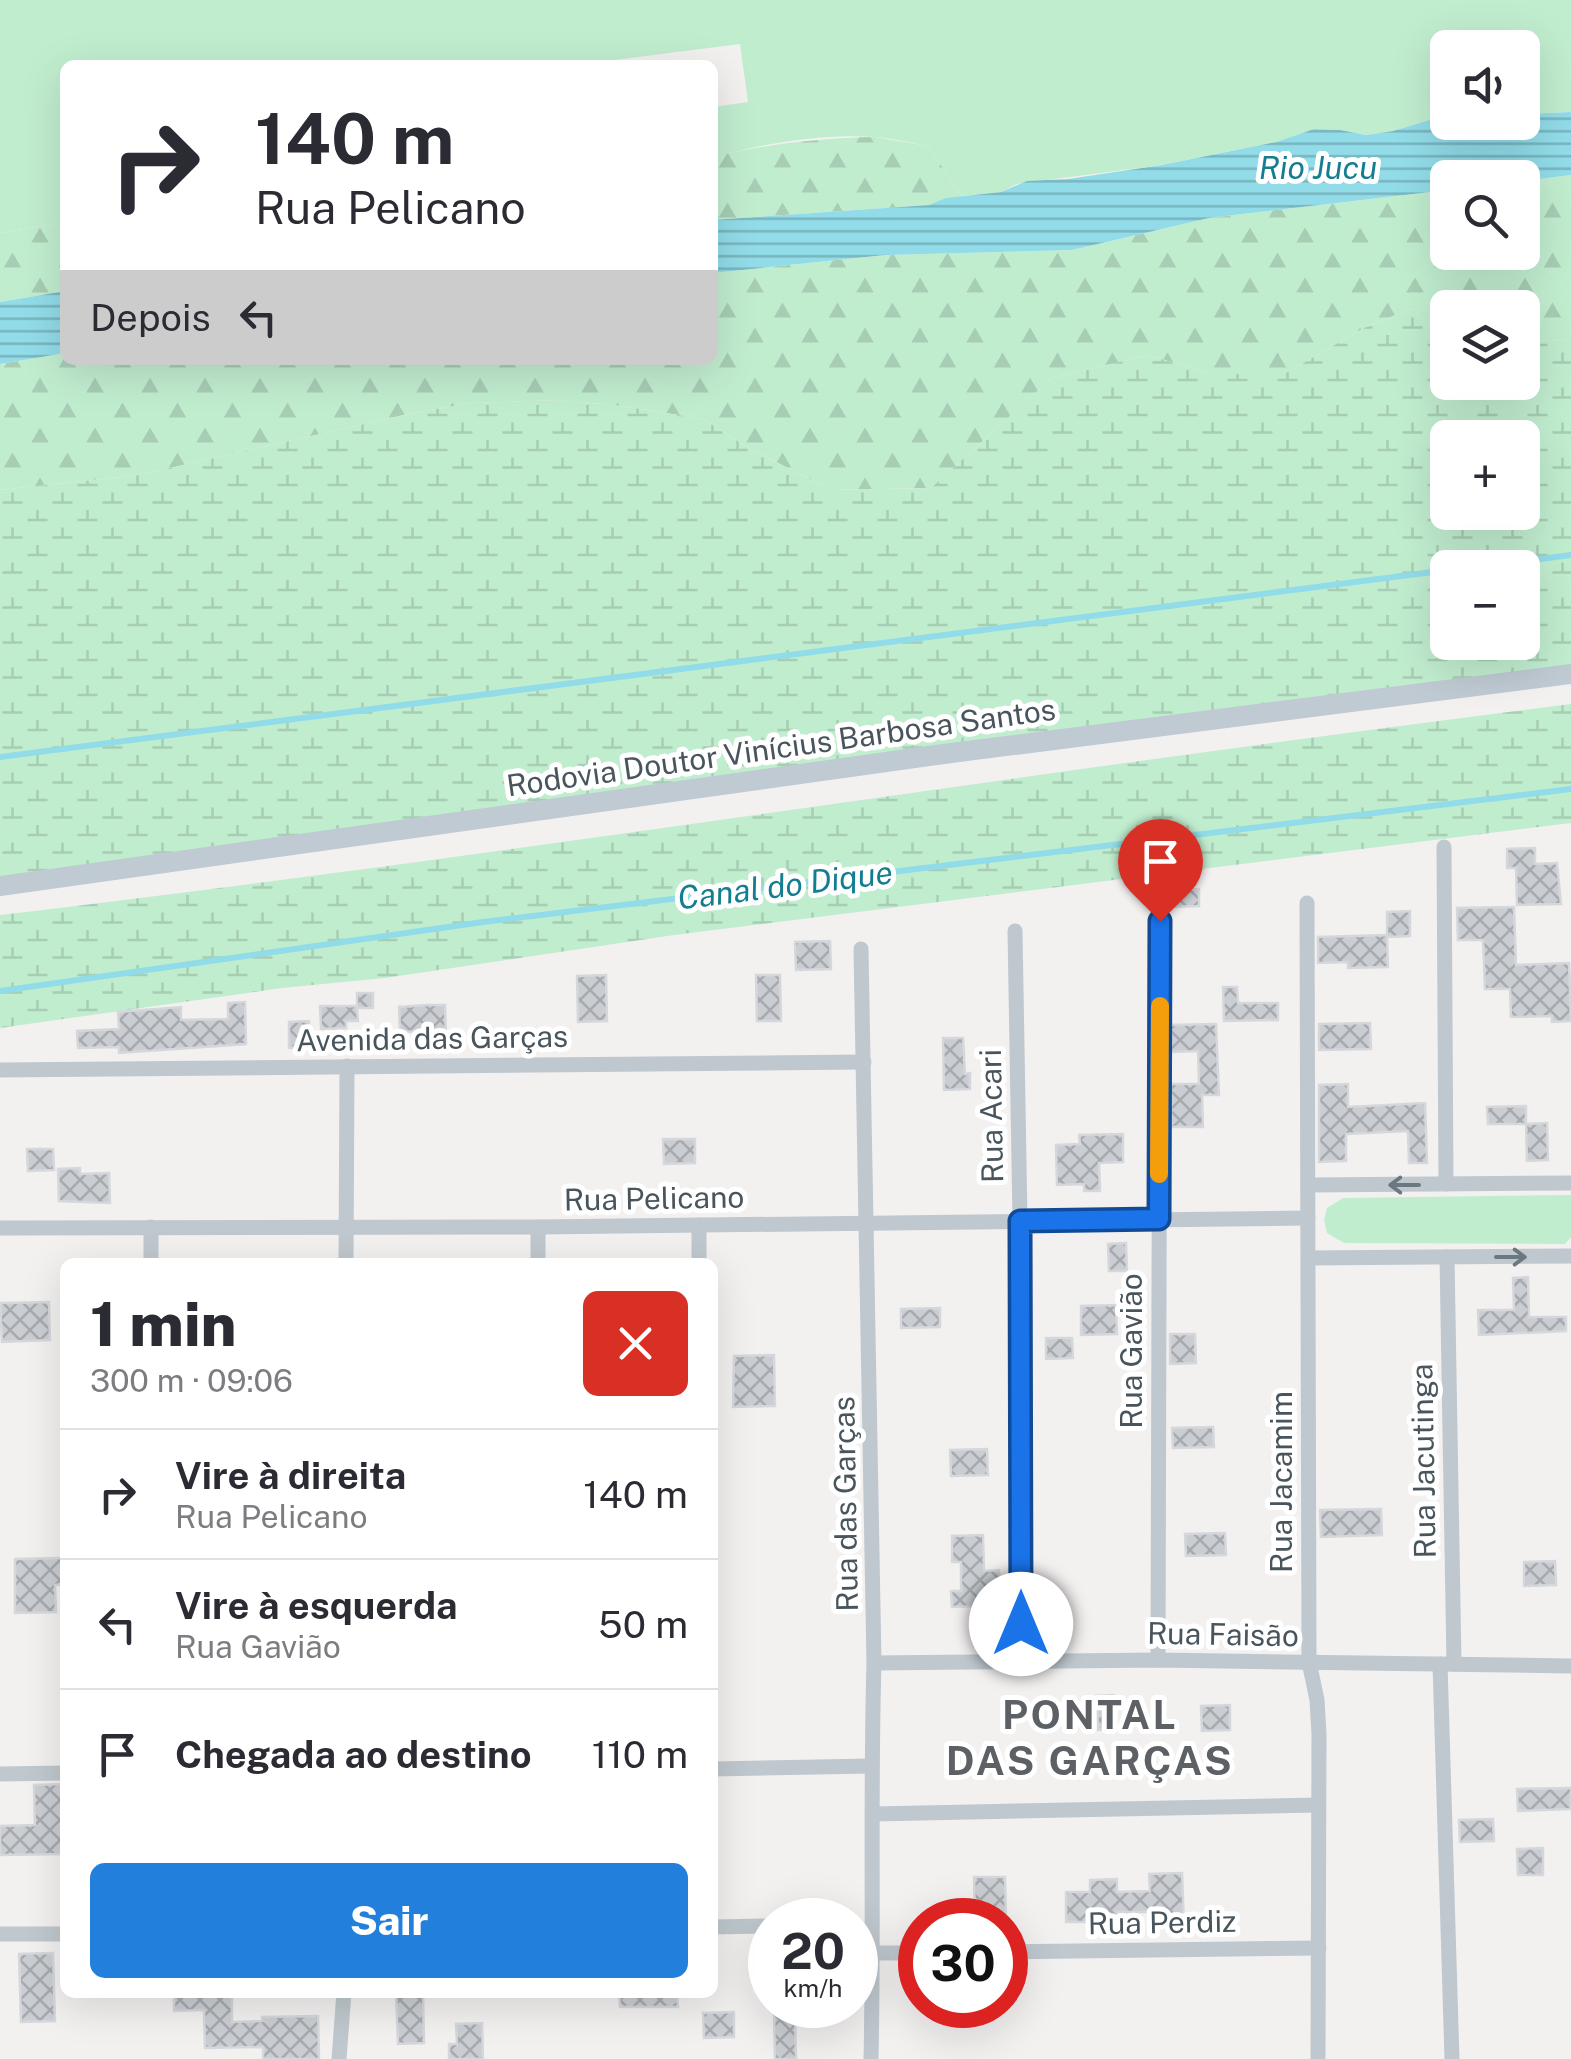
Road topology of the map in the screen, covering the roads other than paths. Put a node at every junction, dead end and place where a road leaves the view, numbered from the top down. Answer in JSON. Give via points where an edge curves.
{"nodes":[{"id":1,"x":1571,"y":674,"type":"edge"},
{"id":2,"x":1444,"y":846,"type":"dead end"},
{"id":3,"x":0,"y":886,"type":"edge"},
{"id":4,"x":1307,"y":903,"type":"dead end"},
{"id":5,"x":1160,"y":921,"type":"dead end"},
{"id":6,"x":1016,"y":931,"type":"dead end"},
{"id":7,"x":860,"y":948,"type":"dead end"},
{"id":8,"x":864,"y":1062,"type":"junction"},
{"id":9,"x":347,"y":1066,"type":"junction"},
{"id":10,"x":0,"y":1070,"type":"edge"},
{"id":11,"x":1571,"y":1183,"type":"edge"},
{"id":12,"x":1446,"y":1184,"type":"junction"},
{"id":13,"x":1308,"y":1185,"type":"junction"},
{"id":14,"x":1308,"y":1218,"type":"junction"},
{"id":15,"x":1159,"y":1219,"type":"junction"},
{"id":16,"x":1020,"y":1221,"type":"junction"},
{"id":17,"x":868,"y":1224,"type":"junction"},
{"id":18,"x":699,"y":1225,"type":"junction"},
{"id":19,"x":151,"y":1226,"type":"junction"},
{"id":20,"x":538,"y":1227,"type":"junction"},
{"id":21,"x":0,"y":1228,"type":"edge"},
{"id":22,"x":346,"y":1228,"type":"junction"},
{"id":23,"x":1571,"y":1256,"type":"edge"},
{"id":24,"x":1446,"y":1257,"type":"junction"},
{"id":25,"x":151,"y":1258,"type":"edge"},
{"id":26,"x":346,"y":1258,"type":"edge"},
{"id":27,"x":538,"y":1258,"type":"edge"},
{"id":28,"x":698,"y":1258,"type":"edge"},
{"id":29,"x":1309,"y":1258,"type":"junction"},
{"id":30,"x":1158,"y":1660,"type":"junction"},
{"id":31,"x":1021,"y":1661,"type":"junction"},
{"id":32,"x":1308,"y":1662,"type":"junction"},
{"id":33,"x":874,"y":1663,"type":"junction"},
{"id":34,"x":1447,"y":1664,"type":"junction"},
{"id":35,"x":1571,"y":1666,"type":"edge"},
{"id":36,"x":871,"y":1766,"type":"junction"},
{"id":37,"x":718,"y":1769,"type":"edge"},
{"id":38,"x":60,"y":1773,"type":"edge"},
{"id":39,"x":0,"y":1774,"type":"edge"},
{"id":40,"x":1318,"y":1806,"type":"junction"},
{"id":41,"x":873,"y":1814,"type":"junction"},
{"id":42,"x":866,"y":1898,"type":"edge"},
{"id":43,"x":748,"y":1926,"type":"edge"},
{"id":44,"x":718,"y":1927,"type":"edge"},
{"id":45,"x":0,"y":1934,"type":"edge"},
{"id":46,"x":60,"y":1934,"type":"edge"},
{"id":47,"x":1319,"y":1948,"type":"junction"},
{"id":48,"x":1028,"y":1952,"type":"edge"},
{"id":49,"x":344,"y":1998,"type":"edge"},
{"id":50,"x":872,"y":2028,"type":"edge"},
{"id":51,"x":339,"y":2059,"type":"edge"},
{"id":52,"x":871,"y":2059,"type":"edge"},
{"id":53,"x":1318,"y":2059,"type":"edge"},
{"id":54,"x":1452,"y":2059,"type":"edge"}],
"edges":[{"from":1,"to":3,"type":"main road","name":"Rodovia Doutor Vinícius Barbosa Santos","via":[[936,754]]},
{"from":2,"to":12,"type":"street"},
{"from":4,"to":13,"type":"street","name":"Rua Jacamim"},
{"from":5,"to":15,"type":"street","name":"Rua Gavião"},
{"from":6,"to":16,"type":"street","name":"Rua Acari"},
{"from":7,"to":8,"type":"street","name":"Rua das Garças"},
{"from":8,"to":9,"type":"street","name":"Avenida das Garças"},
{"from":8,"to":17,"type":"street","name":"Rua das Garças"},
{"from":9,"to":10,"type":"street","name":"Avenida das Garças"},
{"from":9,"to":22,"type":"street"},
{"from":11,"to":12,"type":"street"},
{"from":12,"to":13,"type":"street","one_way":true},
{"from":13,"to":14,"type":"street","name":"Rua Jacamim"},
{"from":14,"to":15,"type":"street","name":"Rua Pelicano"},
{"from":14,"to":29,"type":"street","name":"Rua Jacamim"},
{"from":15,"to":16,"type":"street","name":"Rua Pelicano"},
{"from":15,"to":30,"type":"street","name":"Rua Gavião"},
{"from":16,"to":17,"type":"street","name":"Rua Pelicano"},
{"from":16,"to":31,"type":"street","name":"Rua Acari"},
{"from":17,"to":18,"type":"street","name":"Rua Pelicano"},
{"from":17,"to":33,"type":"street","name":"Rua das Garças"},
{"from":18,"to":20,"type":"street","name":"Rua Pelicano"},
{"from":18,"to":28,"type":"street"},
{"from":19,"to":21,"type":"street","name":"Rua Pelicano"},
{"from":19,"to":22,"type":"street","name":"Rua Pelicano"},
{"from":19,"to":25,"type":"street"},
{"from":20,"to":22,"type":"street","name":"Rua Pelicano"},
{"from":20,"to":27,"type":"street"},
{"from":22,"to":26,"type":"street"},
{"from":24,"to":23,"type":"street","one_way":true},
{"from":24,"to":29,"type":"street"},
{"from":24,"to":34,"type":"street","name":"Rua Jacutinga"},
{"from":29,"to":32,"type":"street","name":"Rua Jacamim"},
{"from":30,"to":31,"type":"street","name":"Rua Faisão"},
{"from":30,"to":32,"type":"street","name":"Rua Faisão"},
{"from":31,"to":33,"type":"street","name":"Rua Faisão"},
{"from":32,"to":34,"type":"street","name":"Rua Faisão"},
{"from":32,"to":40,"type":"street","name":"Rua Jacamim","via":[[1317,1700]]},
{"from":33,"to":36,"type":"street","name":"Rua das Garças"},
{"from":34,"to":35,"type":"street","name":"Rua Faisão"},
{"from":34,"to":54,"type":"street","name":"Rua Jacutinga"},
{"from":36,"to":37,"type":"street"},
{"from":36,"to":41,"type":"street","name":"Rua das Garças"},
{"from":38,"to":39,"type":"street"},
{"from":40,"to":41,"type":"street"},
{"from":40,"to":47,"type":"street","name":"Rua Jacamim"},
{"from":41,"to":42,"type":"street","name":"Rua das Garças"},
{"from":43,"to":44,"type":"street"},
{"from":45,"to":46,"type":"street"},
{"from":47,"to":48,"type":"street","name":"Rua Perdiz"},
{"from":47,"to":53,"type":"street","name":"Rua Jacamim"},
{"from":49,"to":51,"type":"street"},
{"from":50,"to":52,"type":"street","name":"Rua das Garças"}]}
